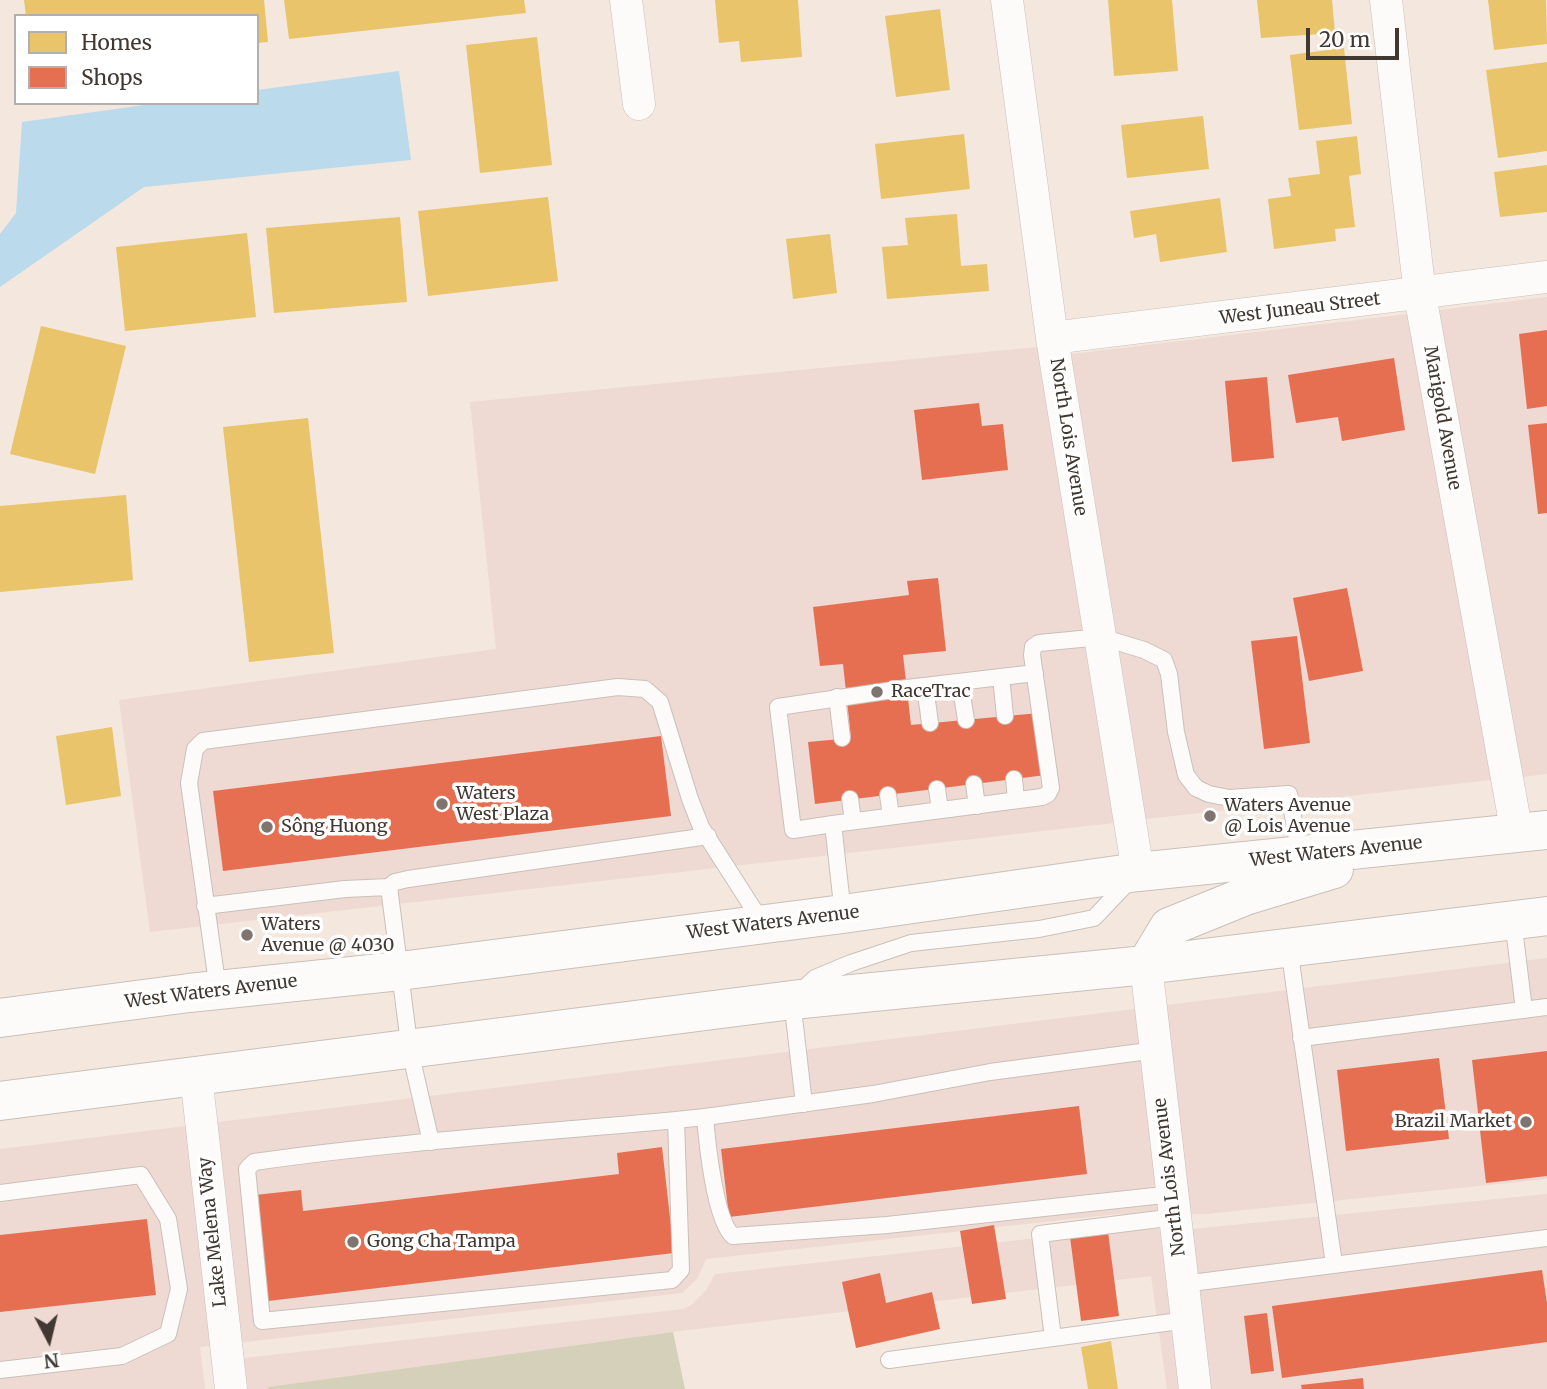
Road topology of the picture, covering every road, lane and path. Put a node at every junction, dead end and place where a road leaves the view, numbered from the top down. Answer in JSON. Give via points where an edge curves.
{"nodes":[{"id":1,"x":625,"y":0,"type":"edge"},
{"id":2,"x":1007,"y":0,"type":"edge"},
{"id":3,"x":1386,"y":0,"type":"edge"},
{"id":4,"x":639,"y":104,"type":"dead end"},
{"id":5,"x":1547,"y":277,"type":"edge"},
{"id":6,"x":1420,"y":295,"type":"junction"},
{"id":7,"x":1052,"y":338,"type":"junction"},
{"id":8,"x":1101,"y":637,"type":"junction"},
{"id":9,"x":1035,"y":673,"type":"junction"},
{"id":10,"x":1001,"y":677,"type":"junction"},
{"id":11,"x":960,"y":682,"type":"junction"},
{"id":12,"x":925,"y":686,"type":"junction"},
{"id":13,"x":837,"y":697,"type":"junction"},
{"id":14,"x":1005,"y":716,"type":"dead end"},
{"id":15,"x":966,"y":720,"type":"dead end"},
{"id":16,"x":930,"y":723,"type":"dead end"},
{"id":17,"x":842,"y":738,"type":"dead end"},
{"id":18,"x":1014,"y":779,"type":"dead end"},
{"id":19,"x":974,"y":784,"type":"dead end"},
{"id":20,"x":937,"y":789,"type":"dead end"},
{"id":21,"x":888,"y":795,"type":"dead end"},
{"id":22,"x":850,"y":799,"type":"dead end"},
{"id":23,"x":1016,"y":800,"type":"junction"},
{"id":24,"x":977,"y":806,"type":"junction"},
{"id":25,"x":940,"y":810,"type":"junction"},
{"id":26,"x":891,"y":816,"type":"junction"},
{"id":27,"x":853,"y":821,"type":"junction"},
{"id":28,"x":833,"y":824,"type":"junction"},
{"id":29,"x":1532,"y":832,"type":"edge"},
{"id":30,"x":708,"y":836,"type":"junction"},
{"id":31,"x":1423,"y":843,"type":"junction"},
{"id":32,"x":1300,"y":856,"type":"junction"},
{"id":33,"x":1138,"y":872,"type":"junction"},
{"id":34,"x":389,"y":887,"type":"junction"},
{"id":35,"x":205,"y":906,"type":"junction"},
{"id":36,"x":843,"y":914,"type":"junction"},
{"id":37,"x":1530,"y":918,"type":"edge"},
{"id":38,"x":763,"y":924,"type":"junction"},
{"id":39,"x":1289,"y":948,"type":"junction"},
{"id":40,"x":1146,"y":965,"type":"junction"},
{"id":41,"x":400,"y":971,"type":"junction"},
{"id":42,"x":218,"y":990,"type":"junction"},
{"id":43,"x":792,"y":1000,"type":"junction"},
{"id":44,"x":1547,"y":1007,"type":"edge"},
{"id":45,"x":1524,"y":1010,"type":"junction"},
{"id":46,"x":0,"y":1018,"type":"edge"},
{"id":47,"x":1301,"y":1038,"type":"junction"},
{"id":48,"x":1156,"y":1050,"type":"junction"},
{"id":49,"x":410,"y":1051,"type":"junction"},
{"id":50,"x":196,"y":1075,"type":"junction"},
{"id":51,"x":0,"y":1101,"type":"edge"},
{"id":52,"x":804,"y":1104,"type":"junction"},
{"id":53,"x":705,"y":1117,"type":"junction"},
{"id":54,"x":676,"y":1120,"type":"junction"},
{"id":55,"x":431,"y":1142,"type":"junction"},
{"id":56,"x":0,"y":1193,"type":"edge"},
{"id":57,"x":1174,"y":1206,"type":"junction"},
{"id":58,"x":1547,"y":1238,"type":"edge"},
{"id":59,"x":1334,"y":1264,"type":"junction"},
{"id":60,"x":1183,"y":1284,"type":"junction"},
{"id":61,"x":1187,"y":1320,"type":"junction"},
{"id":62,"x":1053,"y":1338,"type":"junction"},
{"id":63,"x":889,"y":1360,"type":"dead end"},
{"id":64,"x":0,"y":1370,"type":"edge"},
{"id":65,"x":231,"y":1389,"type":"edge"},
{"id":66,"x":1195,"y":1389,"type":"edge"}],
"edges":[{"from":1,"to":4,"type":"street"},
{"from":2,"to":7,"type":"street","name":"North Lois Avenue"},
{"from":3,"to":6,"type":"street","name":"Marigold Avenue"},
{"from":5,"to":6,"type":"street","name":"West Juneau Street"},
{"from":6,"to":7,"type":"street","name":"West Juneau Street"},
{"from":6,"to":29,"type":"street","name":"Marigold Avenue"},
{"from":7,"to":8,"type":"street","name":"North Lois Avenue"},
{"from":8,"to":9,"type":"lane","via":[[1039,643],[1033,648]]},
{"from":8,"to":32,"type":"lane","via":[[1164,660],[1185,775],[1196,788],[1229,797],[1289,794]]},
{"from":8,"to":33,"type":"street","name":"North Lois Avenue"},
{"from":9,"to":10,"type":"lane"},
{"from":9,"to":23,"type":"lane","via":[[1051,788],[1042,797]]},
{"from":10,"to":11,"type":"lane"},
{"from":10,"to":14,"type":"lane"},
{"from":11,"to":12,"type":"lane"},
{"from":11,"to":15,"type":"lane"},
{"from":12,"to":13,"type":"lane"},
{"from":12,"to":16,"type":"lane"},
{"from":13,"to":17,"type":"lane"},
{"from":13,"to":28,"type":"lane","via":[[778,707],[793,830]]},
{"from":18,"to":23,"type":"lane"},
{"from":19,"to":24,"type":"lane"},
{"from":20,"to":25,"type":"lane"},
{"from":21,"to":26,"type":"lane"},
{"from":22,"to":27,"type":"lane"},
{"from":23,"to":24,"type":"lane"},
{"from":24,"to":25,"type":"lane"},
{"from":25,"to":26,"type":"lane"},
{"from":26,"to":27,"type":"lane"},
{"from":27,"to":28,"type":"lane"},
{"from":28,"to":36,"type":"lane"},
{"from":29,"to":31,"type":"main road","name":"West Waters Avenue"},
{"from":30,"to":34,"type":"lane","via":[[408,879]]},
{"from":30,"to":35,"type":"lane","via":[[690,799],[660,702],[645,689],[618,687],[203,741],[195,749],[189,783]]},
{"from":30,"to":38,"type":"lane"},
{"from":31,"to":32,"type":"main road","name":"West Waters Avenue"},
{"from":31,"to":40,"type":"main road","via":[[1248,895],[1169,927]]},
{"from":32,"to":33,"type":"main road","name":"West Waters Avenue"},
{"from":33,"to":36,"type":"main road","name":"West Waters Avenue"},
{"from":33,"to":43,"type":"lane","via":[[1094,918],[911,943],[815,978]]},
{"from":34,"to":35,"type":"lane"},
{"from":34,"to":41,"type":"lane"},
{"from":35,"to":42,"type":"lane"},
{"from":36,"to":38,"type":"main road","name":"West Waters Avenue"},
{"from":37,"to":39,"type":"main road"},
{"from":37,"to":45,"type":"lane"},
{"from":38,"to":41,"type":"main road","name":"West Waters Avenue"},
{"from":39,"to":40,"type":"main road"},
{"from":39,"to":47,"type":"lane"},
{"from":40,"to":43,"type":"main road"},
{"from":40,"to":48,"type":"street","name":"North Lois Avenue"},
{"from":41,"to":42,"type":"main road","name":"West Waters Avenue"},
{"from":41,"to":49,"type":"lane"},
{"from":42,"to":46,"type":"main road","name":"West Waters Avenue"},
{"from":43,"to":49,"type":"main road"},
{"from":43,"to":52,"type":"lane"},
{"from":44,"to":45,"type":"lane"},
{"from":45,"to":47,"type":"lane"},
{"from":47,"to":59,"type":"lane"},
{"from":48,"to":52,"type":"lane"},
{"from":48,"to":57,"type":"street","name":"North Lois Avenue"},
{"from":49,"to":50,"type":"main road"},
{"from":49,"to":55,"type":"lane"},
{"from":50,"to":51,"type":"main road"},
{"from":50,"to":65,"type":"street","name":"Lake Melena Way"},
{"from":52,"to":53,"type":"lane"},
{"from":53,"to":54,"type":"lane"},
{"from":53,"to":57,"type":"lane","via":[[709,1162],[724,1223],[733,1236]]},
{"from":54,"to":55,"type":"lane"},
{"from":54,"to":55,"type":"lane","via":[[681,1270],[673,1280],[262,1321],[247,1169],[254,1162],[279,1158]]},
{"from":56,"to":64,"type":"lane","via":[[141,1175],[168,1219],[179,1289],[168,1334],[122,1356]]},
{"from":57,"to":60,"type":"street","name":"North Lois Avenue"},
{"from":57,"to":62,"type":"lane","via":[[1040,1234]]},
{"from":58,"to":59,"type":"lane"},
{"from":59,"to":60,"type":"lane"},
{"from":60,"to":61,"type":"street","name":"North Lois Avenue"},
{"from":61,"to":62,"type":"lane"},
{"from":61,"to":66,"type":"street","name":"North Lois Avenue"},
{"from":62,"to":63,"type":"lane"}]}
